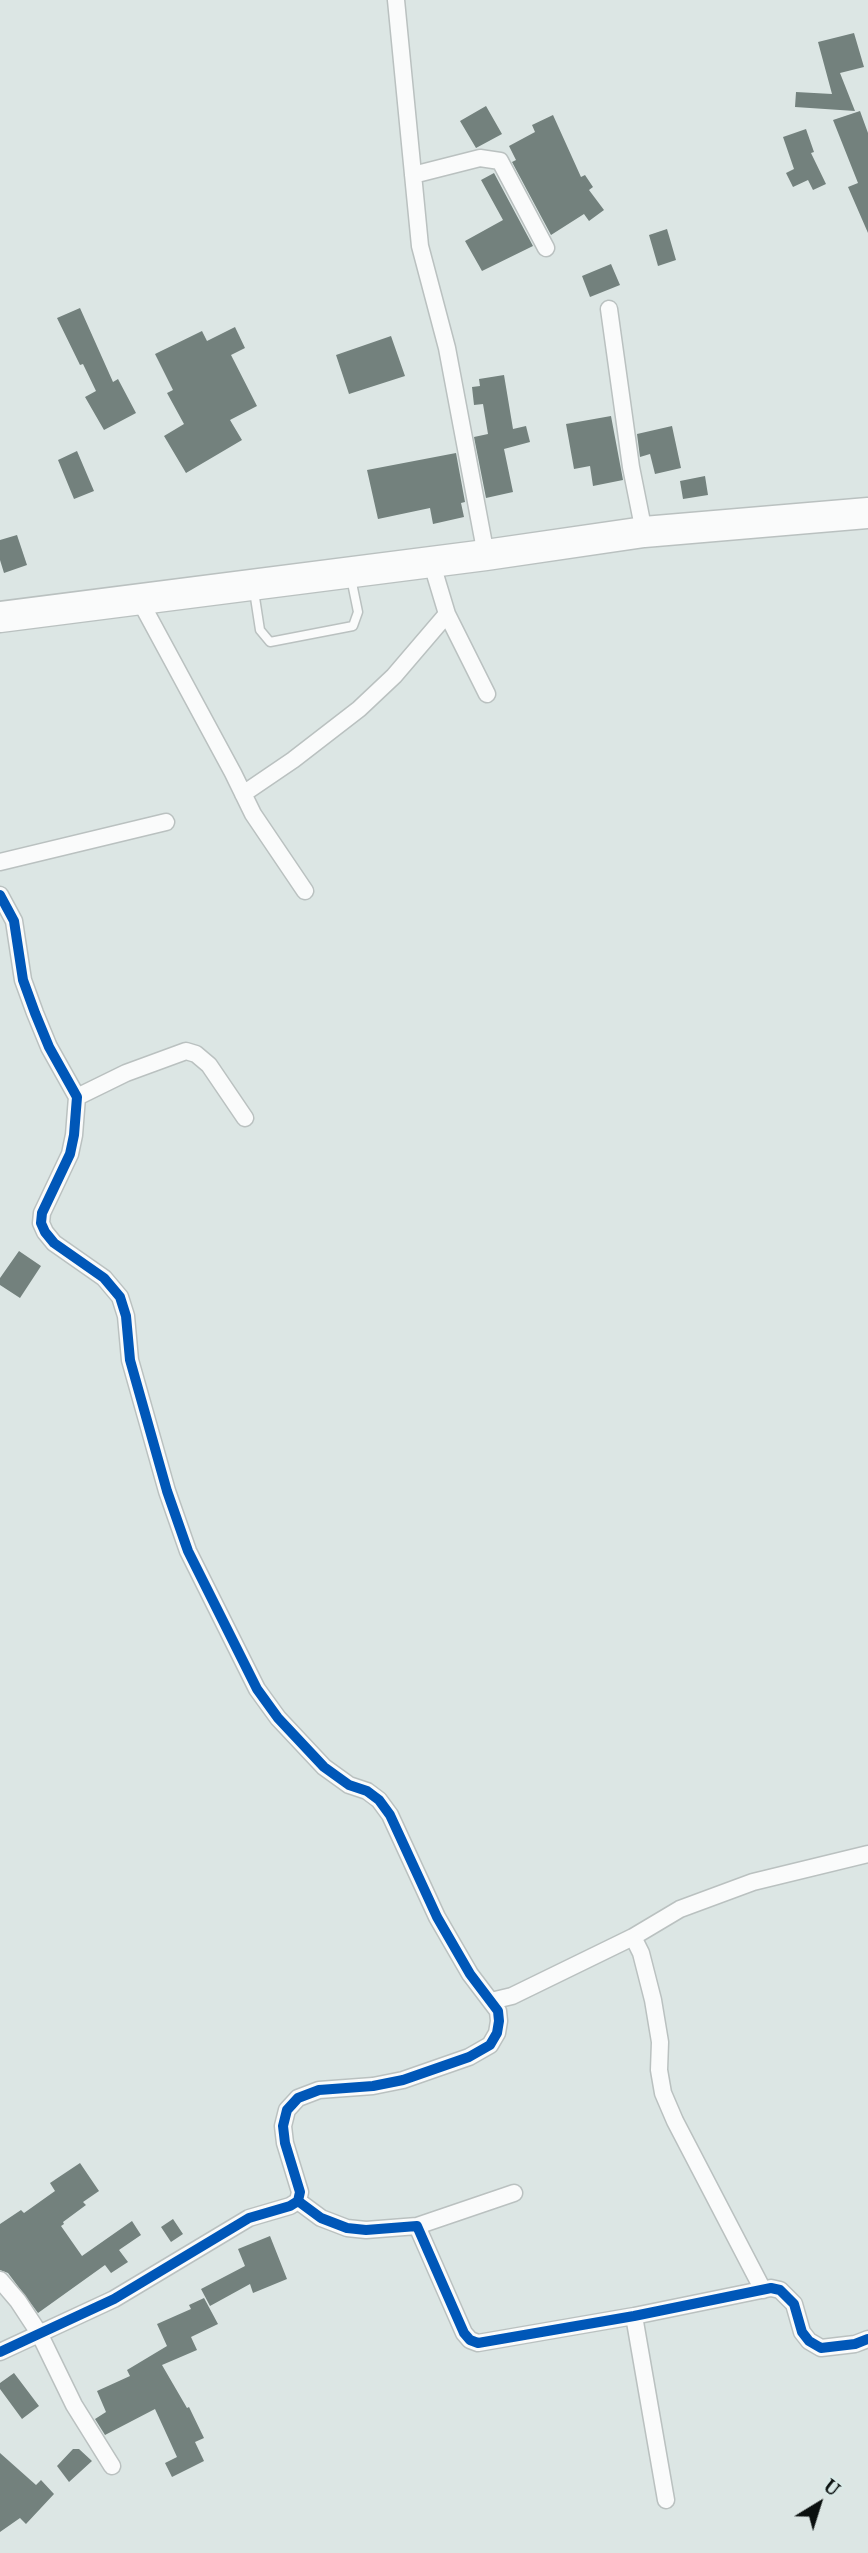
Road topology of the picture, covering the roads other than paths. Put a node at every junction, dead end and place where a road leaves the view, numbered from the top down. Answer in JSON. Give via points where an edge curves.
{"nodes":[{"id":1,"x":397,"y":0,"type":"edge"},
{"id":2,"x":413,"y":174,"type":"junction"},
{"id":3,"x":546,"y":248,"type":"dead end"},
{"id":4,"x":609,"y":309,"type":"dead end"},
{"id":5,"x":868,"y":513,"type":"edge"},
{"id":6,"x":644,"y":532,"type":"junction"},
{"id":7,"x":486,"y":555,"type":"junction"},
{"id":8,"x":430,"y":561,"type":"junction"},
{"id":9,"x":350,"y":571,"type":"junction"},
{"id":10,"x":253,"y":584,"type":"junction"},
{"id":11,"x":139,"y":598,"type":"junction"},
{"id":12,"x":447,"y":614,"type":"junction"},
{"id":13,"x":0,"y":617,"type":"edge"},
{"id":14,"x":487,"y":694,"type":"dead end"},
{"id":15,"x":243,"y":794,"type":"junction"},
{"id":16,"x":166,"y":822,"type":"dead end"},
{"id":17,"x":0,"y":862,"type":"edge"},
{"id":18,"x":305,"y":891,"type":"dead end"},
{"id":19,"x":0,"y":895,"type":"edge"},
{"id":20,"x":76,"y":1097,"type":"junction"},
{"id":21,"x":245,"y":1118,"type":"dead end"},
{"id":22,"x":868,"y":1854,"type":"edge"},
{"id":23,"x":633,"y":1937,"type":"junction"},
{"id":24,"x":491,"y":2001,"type":"junction"},
{"id":25,"x":514,"y":2193,"type":"dead end"},
{"id":26,"x":298,"y":2201,"type":"junction"},
{"id":27,"x":418,"y":2225,"type":"junction"},
{"id":28,"x":0,"y":2280,"type":"edge"},
{"id":29,"x":763,"y":2290,"type":"junction"},
{"id":30,"x":634,"y":2316,"type":"junction"},
{"id":31,"x":39,"y":2333,"type":"junction"},
{"id":32,"x":868,"y":2339,"type":"edge"},
{"id":33,"x":0,"y":2352,"type":"edge"},
{"id":34,"x":111,"y":2466,"type":"dead end"},
{"id":35,"x":666,"y":2500,"type":"dead end"}],
"edges":[{"from":1,"to":2,"type":"street"},
{"from":2,"to":3,"type":"street","via":[[480,158],[500,161]]},
{"from":2,"to":7,"type":"street","via":[[420,246],[447,348]]},
{"from":4,"to":6,"type":"street"},
{"from":5,"to":6,"type":"highway"},
{"from":6,"to":7,"type":"highway"},
{"from":7,"to":8,"type":"highway"},
{"from":8,"to":9,"type":"highway"},
{"from":8,"to":12,"type":"street"},
{"from":9,"to":10,"type":"highway"},
{"from":9,"to":10,"type":"lane","via":[[358,612],[353,626],[270,642],[260,630]]},
{"from":10,"to":11,"type":"highway"},
{"from":11,"to":13,"type":"highway"},
{"from":11,"to":15,"type":"street"},
{"from":12,"to":14,"type":"street"},
{"from":12,"to":15,"type":"street","via":[[359,709]]},
{"from":15,"to":18,"type":"street"},
{"from":16,"to":17,"type":"street"},
{"from":19,"to":20,"type":"street","via":[[14,921],[23,980],[34,1013]]},
{"from":20,"to":21,"type":"street","via":[[186,1051],[209,1065]]},
{"from":20,"to":24,"type":"street","via":[[70,1154],[41,1223],[54,1243],[104,1278],[120,1297],[141,1404],[188,1551],[257,1689],[278,1718],[324,1767],[349,1785],[368,1791],[390,1815],[437,1917]]},
{"from":22,"to":23,"type":"street","via":[[753,1882],[680,1909]]},
{"from":23,"to":24,"type":"street","via":[[512,1996]]},
{"from":23,"to":29,"type":"street","via":[[653,2000],[663,2092]]},
{"from":24,"to":26,"type":"street","via":[[498,2011],[497,2033],[478,2053],[402,2080],[319,2090],[298,2098],[287,2110],[283,2126],[300,2192]]},
{"from":25,"to":27,"type":"street"},
{"from":26,"to":27,"type":"street","via":[[321,2218],[347,2228]]},
{"from":26,"to":31,"type":"street","via":[[249,2218],[114,2299]]},
{"from":27,"to":30,"type":"street","via":[[470,2340],[485,2342]]},
{"from":28,"to":31,"type":"street"},
{"from":29,"to":30,"type":"street"},
{"from":29,"to":32,"type":"street","via":[[780,2290],[788,2297],[802,2332],[821,2348]]},
{"from":30,"to":35,"type":"street"},
{"from":31,"to":33,"type":"street"},
{"from":31,"to":34,"type":"street"}]}
